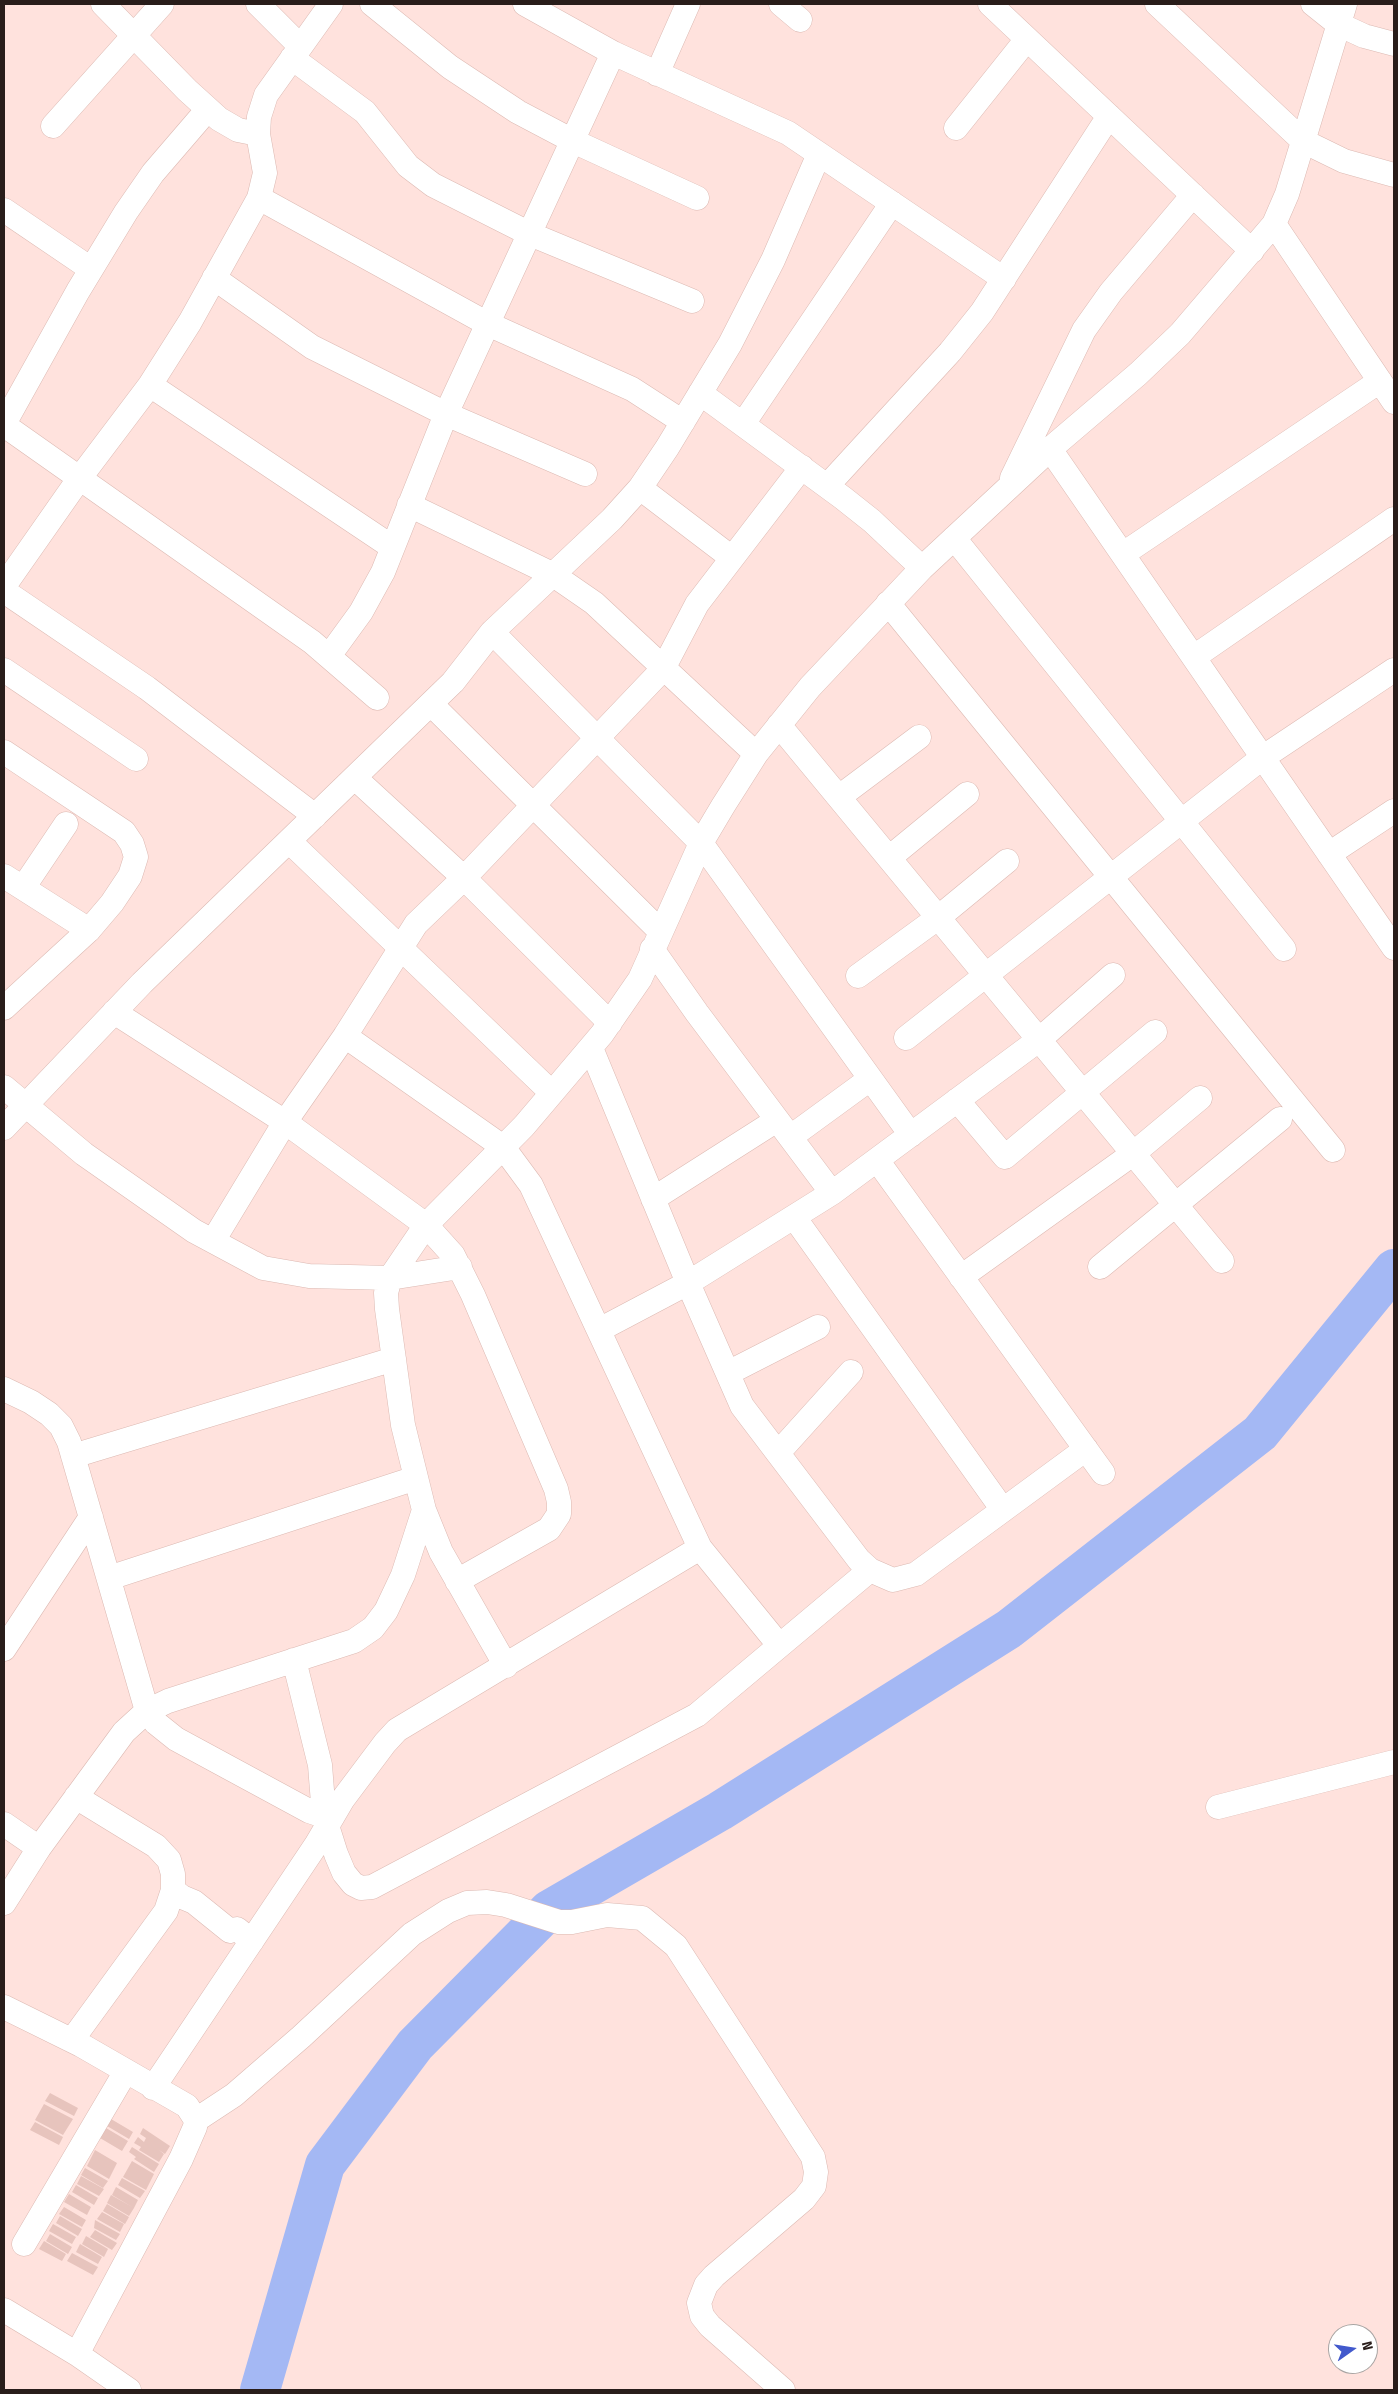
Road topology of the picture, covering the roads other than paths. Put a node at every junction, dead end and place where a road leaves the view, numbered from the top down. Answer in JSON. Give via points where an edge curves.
{"nodes":[{"id":1,"x":103,"y":4,"type":"edge"},
{"id":2,"x":162,"y":4,"type":"edge"},
{"id":3,"x":258,"y":4,"type":"edge"},
{"id":4,"x":331,"y":4,"type":"edge"},
{"id":5,"x":372,"y":4,"type":"edge"},
{"id":6,"x":526,"y":4,"type":"edge"},
{"id":7,"x":688,"y":4,"type":"edge"},
{"id":8,"x":781,"y":4,"type":"edge"},
{"id":9,"x":990,"y":4,"type":"edge"},
{"id":10,"x":1157,"y":4,"type":"edge"},
{"id":11,"x":1313,"y":4,"type":"edge"},
{"id":12,"x":1341,"y":14,"type":"edge"},
{"id":13,"x":800,"y":20,"type":"dead end"},
{"id":14,"x":133,"y":34,"type":"junction"},
{"id":15,"x":1027,"y":40,"type":"junction"},
{"id":16,"x":1394,"y":44,"type":"edge"},
{"id":17,"x":296,"y":52,"type":"junction"},
{"id":18,"x":613,"y":53,"type":"junction"},
{"id":19,"x":658,"y":74,"type":"junction"},
{"id":20,"x":208,"y":109,"type":"junction"},
{"id":21,"x":1109,"y":116,"type":"junction"},
{"id":22,"x":53,"y":126,"type":"dead end"},
{"id":23,"x":956,"y":128,"type":"dead end"},
{"id":24,"x":258,"y":134,"type":"junction"},
{"id":25,"x":572,"y":141,"type":"junction"},
{"id":26,"x":1303,"y":141,"type":"junction"},
{"id":27,"x":820,"y":154,"type":"junction"},
{"id":28,"x":1394,"y":175,"type":"edge"},
{"id":29,"x":1193,"y":196,"type":"junction"},
{"id":30,"x":259,"y":198,"type":"junction"},
{"id":31,"x":696,"y":198,"type":"dead end"},
{"id":32,"x":892,"y":203,"type":"junction"},
{"id":33,"x":4,"y":210,"type":"edge"},
{"id":34,"x":1274,"y":224,"type":"junction"},
{"id":35,"x":530,"y":234,"type":"junction"},
{"id":36,"x":1252,"y":251,"type":"junction"},
{"id":37,"x":91,"y":270,"type":"junction"},
{"id":38,"x":214,"y":278,"type":"junction"},
{"id":39,"x":1004,"y":279,"type":"junction"},
{"id":40,"x":692,"y":301,"type":"dead end"},
{"id":41,"x":488,"y":324,"type":"junction"},
{"id":42,"x":1380,"y":382,"type":"junction"},
{"id":43,"x":150,"y":385,"type":"junction"},
{"id":44,"x":700,"y":393,"type":"junction"},
{"id":45,"x":1394,"y":402,"type":"edge"},
{"id":46,"x":446,"y":414,"type":"junction"},
{"id":47,"x":683,"y":422,"type":"junction"},
{"id":48,"x":4,"y":424,"type":"edge"},
{"id":49,"x":743,"y":424,"type":"junction"},
{"id":50,"x":1050,"y":449,"type":"junction"},
{"id":51,"x":802,"y":467,"type":"junction"},
{"id":52,"x":585,"y":474,"type":"dead end"},
{"id":53,"x":79,"y":478,"type":"junction"},
{"id":54,"x":827,"y":486,"type":"junction"},
{"id":55,"x":640,"y":488,"type":"junction"},
{"id":56,"x":1007,"y":488,"type":"junction"},
{"id":57,"x":409,"y":505,"type":"junction"},
{"id":58,"x":1394,"y":519,"type":"edge"},
{"id":59,"x":954,"y":538,"type":"junction"},
{"id":60,"x":392,"y":547,"type":"junction"},
{"id":61,"x":1123,"y":554,"type":"junction"},
{"id":62,"x":732,"y":558,"type":"junction"},
{"id":63,"x":535,"y":566,"type":"junction"},
{"id":64,"x":922,"y":568,"type":"junction"},
{"id":65,"x":4,"y":586,"type":"edge"},
{"id":66,"x":4,"y":591,"type":"edge"},
{"id":67,"x":888,"y":603,"type":"junction"},
{"id":68,"x":492,"y":632,"type":"junction"},
{"id":69,"x":329,"y":656,"type":"junction"},
{"id":70,"x":1194,"y":657,"type":"junction"},
{"id":71,"x":663,"y":668,"type":"junction"},
{"id":72,"x":4,"y":670,"type":"edge"},
{"id":73,"x":1394,"y":670,"type":"edge"},
{"id":74,"x":377,"y":698,"type":"dead end"},
{"id":75,"x":431,"y":704,"type":"junction"},
{"id":76,"x":779,"y":726,"type":"junction"},
{"id":77,"x":919,"y":737,"type":"dead end"},
{"id":78,"x":597,"y":738,"type":"junction"},
{"id":79,"x":4,"y":752,"type":"edge"},
{"id":80,"x":756,"y":754,"type":"junction"},
{"id":81,"x":1262,"y":758,"type":"junction"},
{"id":82,"x":136,"y":759,"type":"dead end"},
{"id":83,"x":355,"y":778,"type":"junction"},
{"id":84,"x":967,"y":794,"type":"dead end"},
{"id":85,"x":839,"y":797,"type":"junction"},
{"id":86,"x":300,"y":805,"type":"junction"},
{"id":87,"x":533,"y":805,"type":"junction"},
{"id":88,"x":1394,"y":812,"type":"edge"},
{"id":89,"x":1182,"y":821,"type":"junction"},
{"id":90,"x":66,"y":824,"type":"dead end"},
{"id":91,"x":289,"y":841,"type":"junction"},
{"id":92,"x":700,"y":843,"type":"junction"},
{"id":93,"x":1329,"y":854,"type":"junction"},
{"id":94,"x":890,"y":858,"type":"junction"},
{"id":95,"x":1007,"y":861,"type":"dead end"},
{"id":96,"x":1113,"y":876,"type":"junction"},
{"id":97,"x":464,"y":878,"type":"junction"},
{"id":98,"x":13,"y":882,"type":"edge"},
{"id":99,"x":939,"y":917,"type":"junction"},
{"id":100,"x":89,"y":930,"type":"junction"},
{"id":101,"x":656,"y":940,"type":"junction"},
{"id":102,"x":400,"y":947,"type":"junction"},
{"id":103,"x":1394,"y":948,"type":"edge"},
{"id":104,"x":1284,"y":949,"type":"dead end"},
{"id":105,"x":1113,"y":975,"type":"dead end"},
{"id":106,"x":858,"y":976,"type":"dead end"},
{"id":107,"x":988,"y":976,"type":"junction"},
{"id":108,"x":4,"y":1008,"type":"edge"},
{"id":109,"x":114,"y":1012,"type":"junction"},
{"id":110,"x":610,"y":1023,"type":"junction"},
{"id":111,"x":1155,"y":1032,"type":"dead end"},
{"id":112,"x":345,"y":1036,"type":"junction"},
{"id":113,"x":906,"y":1038,"type":"dead end"},
{"id":114,"x":1040,"y":1038,"type":"junction"},
{"id":115,"x":591,"y":1048,"type":"junction"},
{"id":116,"x":870,"y":1079,"type":"junction"},
{"id":117,"x":1084,"y":1092,"type":"junction"},
{"id":118,"x":552,"y":1093,"type":"junction"},
{"id":119,"x":14,"y":1096,"type":"edge"},
{"id":120,"x":1200,"y":1098,"type":"dead end"},
{"id":121,"x":957,"y":1100,"type":"junction"},
{"id":122,"x":1280,"y":1119,"type":"dead end"},
{"id":123,"x":285,"y":1122,"type":"junction"},
{"id":124,"x":4,"y":1128,"type":"edge"},
{"id":125,"x":783,"y":1128,"type":"junction"},
{"id":126,"x":911,"y":1134,"type":"junction"},
{"id":127,"x":503,"y":1147,"type":"junction"},
{"id":128,"x":1333,"y":1150,"type":"dead end"},
{"id":129,"x":1134,"y":1153,"type":"junction"},
{"id":130,"x":877,"y":1160,"type":"junction"},
{"id":131,"x":832,"y":1193,"type":"junction"},
{"id":132,"x":653,"y":1199,"type":"junction"},
{"id":133,"x":1176,"y":1205,"type":"junction"},
{"id":134,"x":794,"y":1217,"type":"junction"},
{"id":135,"x":426,"y":1225,"type":"junction"},
{"id":136,"x":213,"y":1241,"type":"junction"},
{"id":137,"x":1222,"y":1261,"type":"dead end"},
{"id":138,"x":460,"y":1267,"type":"junction"},
{"id":139,"x":1100,"y":1267,"type":"dead end"},
{"id":140,"x":961,"y":1276,"type":"junction"},
{"id":141,"x":390,"y":1278,"type":"junction"},
{"id":142,"x":688,"y":1283,"type":"junction"},
{"id":143,"x":818,"y":1327,"type":"dead end"},
{"id":144,"x":599,"y":1330,"type":"junction"},
{"id":145,"x":394,"y":1359,"type":"junction"},
{"id":146,"x":851,"y":1372,"type":"dead end"},
{"id":147,"x":728,"y":1373,"type":"junction"},
{"id":148,"x":4,"y":1390,"type":"edge"},
{"id":149,"x":31,"y":1402,"type":"junction"},
{"id":150,"x":4,"y":1407,"type":"edge"},
{"id":151,"x":1086,"y":1449,"type":"junction"},
{"id":152,"x":778,"y":1453,"type":"junction"},
{"id":153,"x":73,"y":1456,"type":"junction"},
{"id":154,"x":1103,"y":1472,"type":"dead end"},
{"id":155,"x":416,"y":1478,"type":"junction"},
{"id":156,"x":424,"y":1510,"type":"junction"},
{"id":157,"x":1003,"y":1510,"type":"junction"},
{"id":158,"x":91,"y":1517,"type":"junction"},
{"id":159,"x":700,"y":1548,"type":"junction"},
{"id":160,"x":870,"y":1570,"type":"junction"},
{"id":161,"x":109,"y":1578,"type":"junction"},
{"id":162,"x":457,"y":1581,"type":"junction"},
{"id":163,"x":779,"y":1646,"type":"junction"},
{"id":164,"x":4,"y":1649,"type":"edge"},
{"id":165,"x":294,"y":1660,"type":"junction"},
{"id":166,"x":506,"y":1666,"type":"junction"},
{"id":167,"x":147,"y":1711,"type":"junction"},
{"id":168,"x":1394,"y":1762,"type":"edge"},
{"id":169,"x":76,"y":1797,"type":"junction"},
{"id":170,"x":1218,"y":1808,"type":"dead end"},
{"id":171,"x":326,"y":1822,"type":"junction"},
{"id":172,"x":4,"y":1824,"type":"edge"},
{"id":173,"x":39,"y":1848,"type":"junction"},
{"id":174,"x":173,"y":1890,"type":"junction"},
{"id":175,"x":4,"y":1903,"type":"edge"},
{"id":176,"x":252,"y":1941,"type":"junction"},
{"id":177,"x":4,"y":2008,"type":"edge"},
{"id":178,"x":72,"y":2040,"type":"junction"},
{"id":179,"x":126,"y":2071,"type":"junction"},
{"id":180,"x":153,"y":2088,"type":"junction"},
{"id":181,"x":196,"y":2120,"type":"junction"},
{"id":182,"x":24,"y":2244,"type":"dead end"},
{"id":183,"x":4,"y":2310,"type":"edge"},
{"id":184,"x":78,"y":2354,"type":"junction"},
{"id":185,"x":129,"y":2390,"type":"edge"},
{"id":186,"x":783,"y":2390,"type":"edge"}],
"edges":[{"from":1,"to":14,"type":"street"},
{"from":2,"to":14,"type":"street"},
{"from":3,"to":17,"type":"street"},
{"from":4,"to":17,"type":"street"},
{"from":5,"to":25,"type":"street","via":[[450,68],[518,112]]},
{"from":6,"to":18,"type":"street"},
{"from":7,"to":19,"type":"street"},
{"from":8,"to":13,"type":"street"},
{"from":9,"to":15,"type":"street"},
{"from":10,"to":26,"type":"street"},
{"from":11,"to":12,"type":"street"},
{"from":12,"to":16,"type":"street","via":[[1364,36]]},
{"from":12,"to":26,"type":"street"},
{"from":14,"to":20,"type":"street"},
{"from":14,"to":22,"type":"street"},
{"from":15,"to":21,"type":"street"},
{"from":15,"to":23,"type":"street"},
{"from":17,"to":24,"type":"street","via":[[266,95]]},
{"from":17,"to":35,"type":"street","via":[[365,112],[408,166],[433,185]]},
{"from":18,"to":19,"type":"street"},
{"from":18,"to":25,"type":"street"},
{"from":19,"to":27,"type":"street","via":[[788,133]]},
{"from":20,"to":24,"type":"street","via":[[238,130]]},
{"from":20,"to":37,"type":"street","via":[[200,133],[153,173]]},
{"from":21,"to":29,"type":"street"},
{"from":21,"to":39,"type":"street"},
{"from":24,"to":30,"type":"street","via":[[265,173]]},
{"from":25,"to":31,"type":"street"},
{"from":25,"to":35,"type":"street"},
{"from":26,"to":28,"type":"street","via":[[1344,161]]},
{"from":26,"to":34,"type":"street"},
{"from":27,"to":32,"type":"street"},
{"from":27,"to":44,"type":"street","via":[[773,260],[730,344]]},
{"from":29,"to":36,"type":"street"},
{"from":29,"to":56,"type":"street","via":[[1111,292],[1084,330]]},
{"from":30,"to":38,"type":"street"},
{"from":30,"to":41,"type":"street"},
{"from":32,"to":39,"type":"street"},
{"from":32,"to":49,"type":"street"},
{"from":33,"to":37,"type":"street"},
{"from":34,"to":36,"type":"street"},
{"from":34,"to":42,"type":"street"},
{"from":35,"to":40,"type":"street"},
{"from":35,"to":41,"type":"street"},
{"from":36,"to":50,"type":"street","via":[[1180,334]]},
{"from":37,"to":48,"type":"street"},
{"from":38,"to":43,"type":"street"},
{"from":38,"to":46,"type":"street","via":[[312,347]]},
{"from":39,"to":54,"type":"street","via":[[950,352]]},
{"from":41,"to":46,"type":"street"},
{"from":41,"to":47,"type":"street","via":[[632,389]]},
{"from":42,"to":45,"type":"street"},
{"from":42,"to":61,"type":"street"},
{"from":43,"to":53,"type":"street"},
{"from":43,"to":60,"type":"street"},
{"from":44,"to":47,"type":"street"},
{"from":44,"to":49,"type":"street"},
{"from":46,"to":52,"type":"street"},
{"from":46,"to":57,"type":"street"},
{"from":47,"to":55,"type":"street"},
{"from":48,"to":53,"type":"street"},
{"from":49,"to":51,"type":"street"},
{"from":50,"to":56,"type":"street"},
{"from":50,"to":61,"type":"street"},
{"from":51,"to":54,"type":"street"},
{"from":51,"to":62,"type":"street"},
{"from":53,"to":65,"type":"street"},
{"from":53,"to":69,"type":"street"},
{"from":54,"to":64,"type":"street","via":[[872,521]]},
{"from":55,"to":62,"type":"street"},
{"from":55,"to":63,"type":"street","via":[[612,519]]},
{"from":56,"to":59,"type":"street"},
{"from":57,"to":60,"type":"street"},
{"from":57,"to":63,"type":"street"},
{"from":58,"to":70,"type":"street"},
{"from":59,"to":64,"type":"street"},
{"from":59,"to":89,"type":"street"},
{"from":60,"to":69,"type":"street","via":[[383,572],[360,612]]},
{"from":61,"to":70,"type":"street"},
{"from":62,"to":71,"type":"street","via":[[697,604]]},
{"from":63,"to":68,"type":"street"},
{"from":63,"to":71,"type":"street","via":[[615,620]]},
{"from":64,"to":67,"type":"street"},
{"from":66,"to":86,"type":"street","via":[[147,688]]},
{"from":67,"to":76,"type":"street","via":[[810,687]]},
{"from":67,"to":96,"type":"street"},
{"from":68,"to":75,"type":"street","via":[[468,665]]},
{"from":68,"to":78,"type":"street"},
{"from":69,"to":74,"type":"street"},
{"from":70,"to":81,"type":"street"},
{"from":71,"to":78,"type":"street"},
{"from":71,"to":80,"type":"street"},
{"from":72,"to":82,"type":"street"},
{"from":73,"to":81,"type":"street"},
{"from":75,"to":83,"type":"street"},
{"from":75,"to":87,"type":"street"},
{"from":76,"to":80,"type":"street"},
{"from":76,"to":85,"type":"street"},
{"from":77,"to":85,"type":"street"},
{"from":78,"to":87,"type":"street"},
{"from":78,"to":92,"type":"street"},
{"from":79,"to":100,"type":"street","via":[[105,818],[124,832],[132,844],[136,857],[130,876]]},
{"from":80,"to":92,"type":"street"},
{"from":81,"to":89,"type":"street"},
{"from":81,"to":93,"type":"street"},
{"from":83,"to":86,"type":"street"},
{"from":83,"to":97,"type":"street"},
{"from":84,"to":94,"type":"street"},
{"from":85,"to":94,"type":"street"},
{"from":86,"to":91,"type":"street"},
{"from":87,"to":97,"type":"street"},
{"from":87,"to":101,"type":"street"},
{"from":88,"to":93,"type":"street"},
{"from":89,"to":96,"type":"street"},
{"from":89,"to":104,"type":"street"},
{"from":90,"to":98,"type":"street"},
{"from":91,"to":102,"type":"street"},
{"from":91,"to":109,"type":"street"},
{"from":92,"to":101,"type":"street"},
{"from":92,"to":116,"type":"street"},
{"from":93,"to":103,"type":"street"},
{"from":94,"to":99,"type":"street"},
{"from":95,"to":99,"type":"street"},
{"from":96,"to":107,"type":"street"},
{"from":96,"to":128,"type":"street"},
{"from":97,"to":102,"type":"street","via":[[416,924]]},
{"from":97,"to":110,"type":"street"},
{"from":98,"to":100,"type":"street"},
{"from":99,"to":106,"type":"street"},
{"from":99,"to":107,"type":"street"},
{"from":100,"to":108,"type":"street"},
{"from":101,"to":110,"type":"street","via":[[640,979]]},
{"from":101,"to":125,"type":"street","via":[[697,1013]]},
{"from":102,"to":112,"type":"street"},
{"from":102,"to":118,"type":"street"},
{"from":105,"to":114,"type":"street"},
{"from":107,"to":113,"type":"street"},
{"from":107,"to":114,"type":"street"},
{"from":109,"to":119,"type":"street"},
{"from":109,"to":123,"type":"street"},
{"from":110,"to":115,"type":"street"},
{"from":111,"to":117,"type":"street"},
{"from":112,"to":123,"type":"street"},
{"from":112,"to":127,"type":"street"},
{"from":114,"to":117,"type":"street"},
{"from":114,"to":121,"type":"street"},
{"from":115,"to":118,"type":"street"},
{"from":115,"to":132,"type":"street"},
{"from":116,"to":125,"type":"street","via":[[796,1133]]},
{"from":116,"to":126,"type":"street"},
{"from":117,"to":121,"type":"street","via":[[1005,1157]]},
{"from":117,"to":129,"type":"street"},
{"from":118,"to":127,"type":"street"},
{"from":119,"to":124,"type":"street"},
{"from":119,"to":136,"type":"street","via":[[84,1154]]},
{"from":120,"to":129,"type":"street"},
{"from":121,"to":126,"type":"street"},
{"from":122,"to":133,"type":"street"},
{"from":123,"to":135,"type":"street"},
{"from":123,"to":136,"type":"street"},
{"from":125,"to":131,"type":"street"},
{"from":125,"to":132,"type":"street"},
{"from":126,"to":130,"type":"street"},
{"from":127,"to":135,"type":"street"},
{"from":127,"to":144,"type":"street","via":[[531,1185]]},
{"from":129,"to":133,"type":"street"},
{"from":129,"to":140,"type":"street"},
{"from":130,"to":131,"type":"street"},
{"from":130,"to":140,"type":"street"},
{"from":131,"to":134,"type":"street"},
{"from":132,"to":142,"type":"street"},
{"from":133,"to":137,"type":"street"},
{"from":133,"to":139,"type":"street"},
{"from":134,"to":142,"type":"street"},
{"from":134,"to":157,"type":"street"},
{"from":135,"to":138,"type":"street"},
{"from":135,"to":141,"type":"street"},
{"from":136,"to":141,"type":"street","via":[[263,1268],[309,1276]]},
{"from":138,"to":141,"type":"street"},
{"from":138,"to":162,"type":"street","via":[[552,1480],[559,1514],[549,1530]]},
{"from":140,"to":151,"type":"street"},
{"from":141,"to":145,"type":"street","via":[[386,1293]]},
{"from":142,"to":144,"type":"street"},
{"from":142,"to":147,"type":"street"},
{"from":143,"to":147,"type":"street"},
{"from":144,"to":159,"type":"street"},
{"from":145,"to":153,"type":"street"},
{"from":145,"to":155,"type":"street","via":[[403,1425]]},
{"from":146,"to":152,"type":"street"},
{"from":147,"to":152,"type":"street","via":[[742,1406]]},
{"from":148,"to":149,"type":"street"},
{"from":149,"to":150,"type":"street"},
{"from":149,"to":153,"type":"street","via":[[61,1426]]},
{"from":151,"to":154,"type":"street"},
{"from":151,"to":157,"type":"street"},
{"from":152,"to":160,"type":"street"},
{"from":153,"to":158,"type":"street"},
{"from":155,"to":156,"type":"street"},
{"from":155,"to":161,"type":"street"},
{"from":156,"to":162,"type":"street"},
{"from":156,"to":165,"type":"street","via":[[403,1575],[386,1611],[373,1628],[354,1641]]},
{"from":157,"to":160,"type":"street","via":[[916,1574],[893,1580]]},
{"from":158,"to":161,"type":"street"},
{"from":158,"to":164,"type":"street"},
{"from":159,"to":163,"type":"street"},
{"from":159,"to":166,"type":"street"},
{"from":160,"to":163,"type":"street"},
{"from":161,"to":167,"type":"street"},
{"from":162,"to":166,"type":"street"},
{"from":163,"to":171,"type":"street","via":[[697,1715],[380,1884],[362,1888],[353,1884],[344,1873]]},
{"from":165,"to":167,"type":"street","via":[[168,1701]]},
{"from":165,"to":171,"type":"street","via":[[320,1765]]},
{"from":166,"to":171,"type":"street","via":[[398,1730],[385,1742]]},
{"from":167,"to":169,"type":"street","via":[[124,1732]]},
{"from":167,"to":171,"type":"street","via":[[176,1739]]},
{"from":168,"to":170,"type":"street"},
{"from":169,"to":173,"type":"street"},
{"from":169,"to":174,"type":"street","via":[[156,1846],[169,1860]]},
{"from":171,"to":176,"type":"street"},
{"from":172,"to":173,"type":"street"},
{"from":173,"to":175,"type":"street"},
{"from":174,"to":176,"type":"street","via":[[194,1902],[230,1931],[237,1929]]},
{"from":174,"to":178,"type":"street","via":[[166,1911]]},
{"from":176,"to":180,"type":"street"},
{"from":177,"to":178,"type":"street"},
{"from":178,"to":179,"type":"street"},
{"from":179,"to":180,"type":"street"},
{"from":179,"to":182,"type":"street"},
{"from":180,"to":181,"type":"street","via":[[187,2106]]},
{"from":181,"to":184,"type":"street","via":[[181,2159]]},
{"from":181,"to":186,"type":"street","via":[[234,2095],[412,1934],[448,1911],[467,1903],[487,1902],[572,1922],[606,1915],[642,1918],[676,1946],[813,2157],[814,2186],[804,2199],[714,2276],[706,2285],[699,2303],[702,2316],[710,2326]]},
{"from":183,"to":184,"type":"street"},
{"from":184,"to":185,"type":"street"}]}
